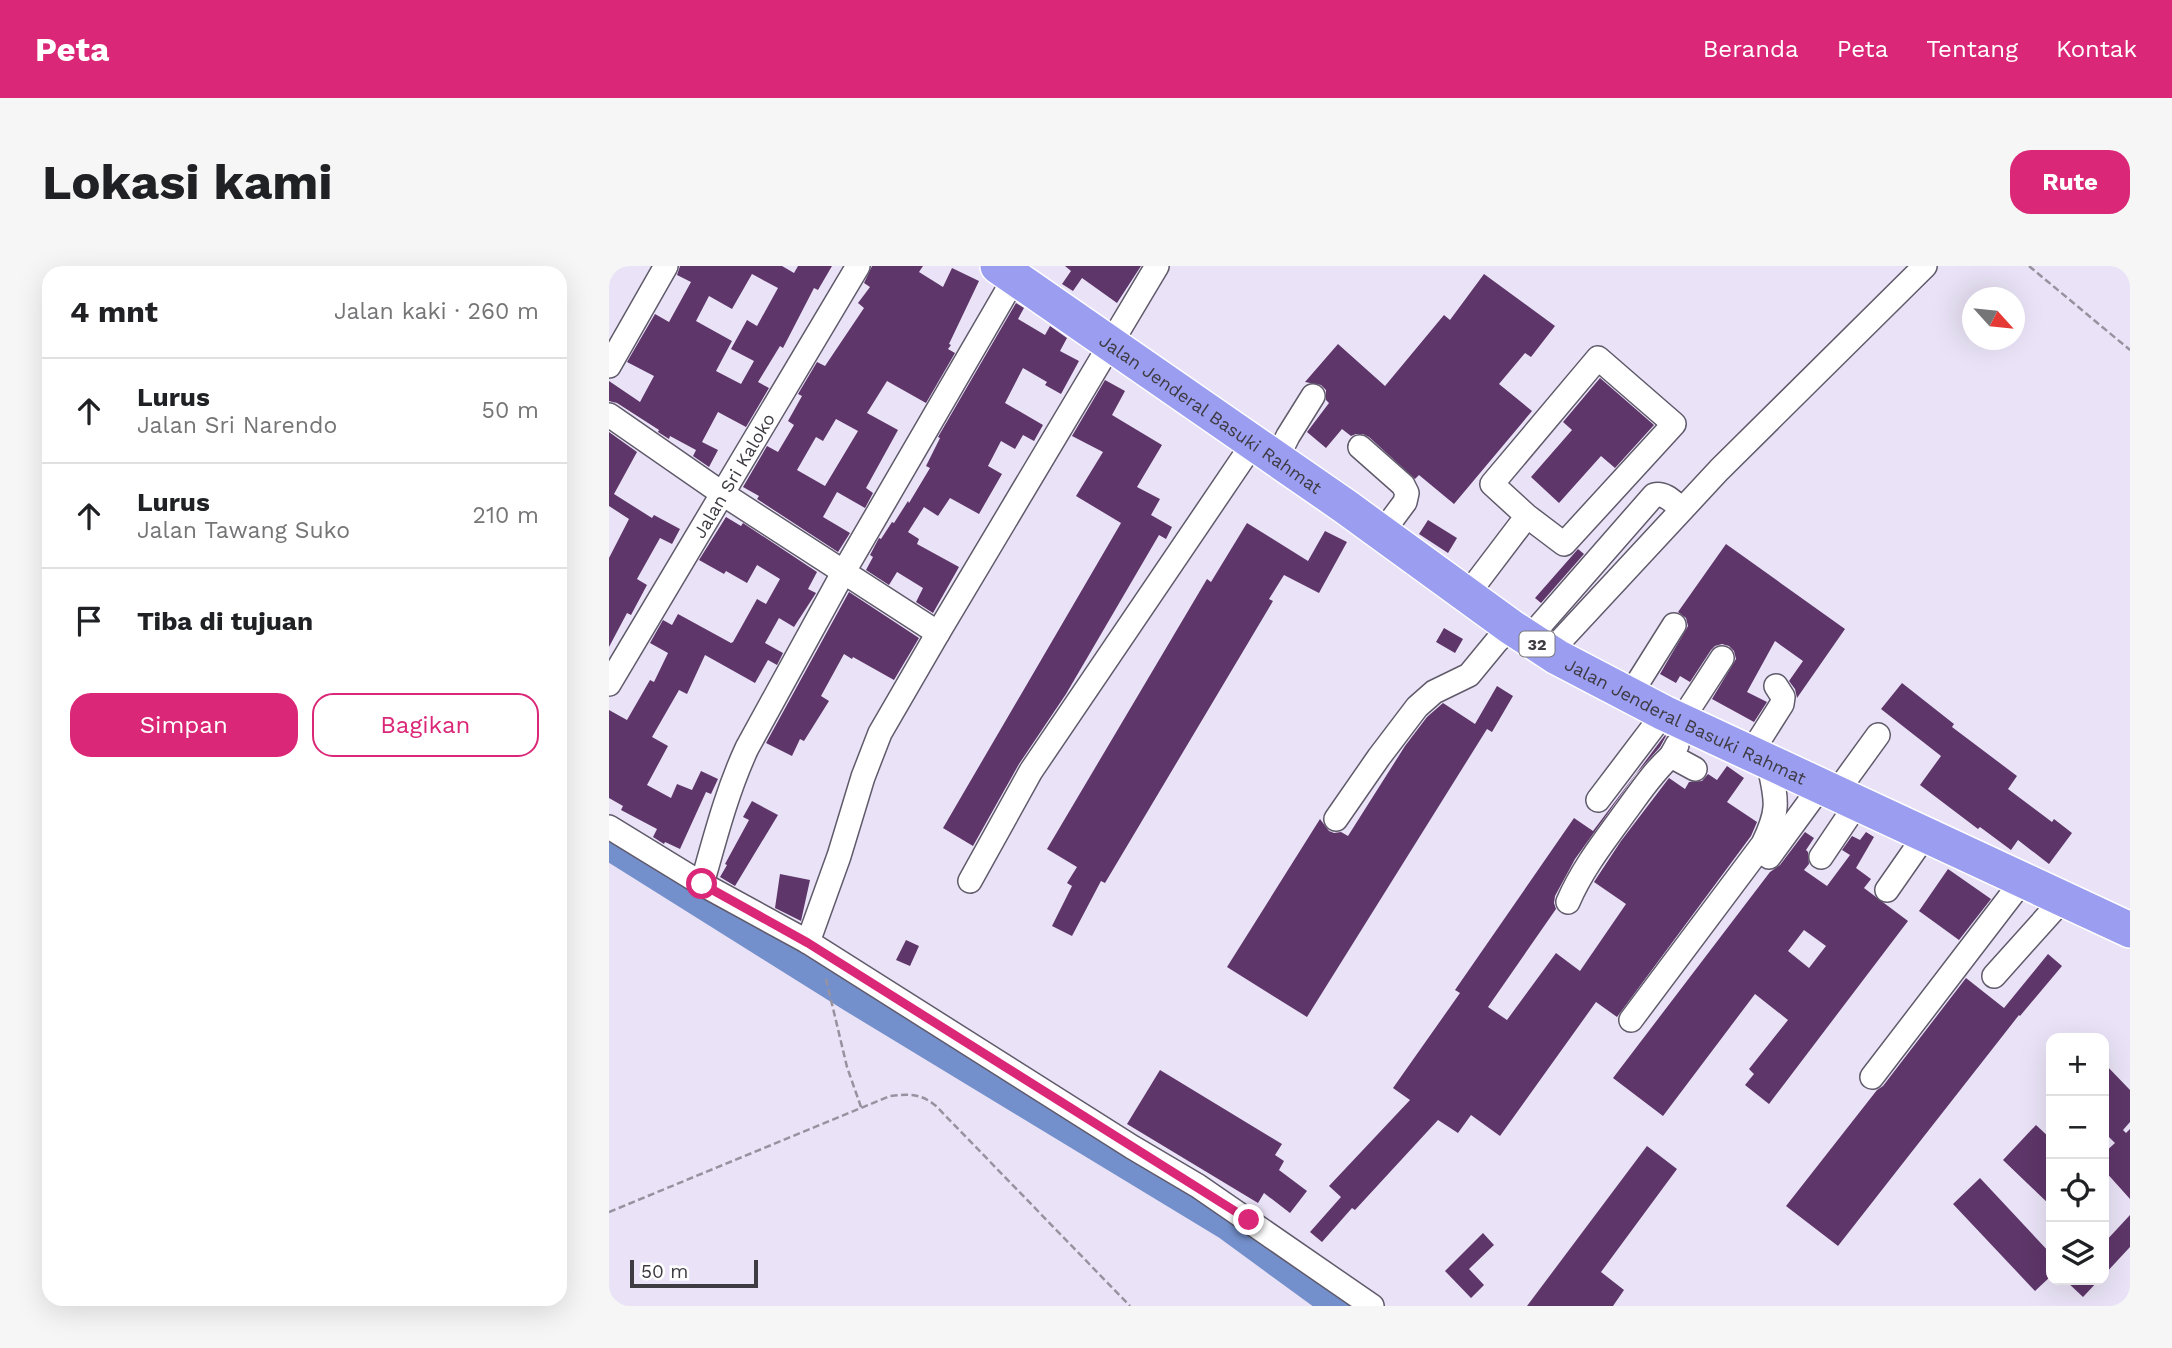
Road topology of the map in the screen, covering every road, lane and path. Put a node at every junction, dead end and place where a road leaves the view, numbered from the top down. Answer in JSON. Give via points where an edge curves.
{"nodes":[{"id":1,"x":666,"y":266,"type":"edge"},
{"id":2,"x":858,"y":266,"type":"edge"},
{"id":3,"x":1157,"y":266,"type":"edge"},
{"id":4,"x":1925,"y":266,"type":"edge"},
{"id":5,"x":2029,"y":266,"type":"edge"},
{"id":6,"x":1007,"y":272,"type":"edge"},
{"id":7,"x":1110,"y":345,"type":"junction"},
{"id":8,"x":2130,"y":350,"type":"edge"},
{"id":9,"x":609,"y":366,"type":"edge"},
{"id":10,"x":1313,"y":396,"type":"dead end"},
{"id":11,"x":609,"y":415,"type":"edge"},
{"id":12,"x":1360,"y":447,"type":"dead end"},
{"id":13,"x":1266,"y":450,"type":"junction"},
{"id":14,"x":723,"y":494,"type":"junction"},
{"id":15,"x":1682,"y":509,"type":"junction"},
{"id":16,"x":1527,"y":516,"type":"junction"},
{"id":17,"x":1382,"y":533,"type":"junction"},
{"id":18,"x":1617,"y":537,"type":"junction"},
{"id":19,"x":1639,"y":556,"type":"junction"},
{"id":20,"x":1590,"y":567,"type":"junction"},
{"id":21,"x":843,"y":573,"type":"junction"},
{"id":22,"x":1610,"y":586,"type":"junction"},
{"id":23,"x":1467,"y":595,"type":"junction"},
{"id":24,"x":1559,"y":603,"type":"junction"},
{"id":25,"x":1580,"y":619,"type":"junction"},
{"id":26,"x":1674,"y":625,"type":"dead end"},
{"id":27,"x":938,"y":633,"type":"junction"},
{"id":28,"x":1530,"y":639,"type":"junction"},
{"id":29,"x":1722,"y":658,"type":"dead end"},
{"id":30,"x":609,"y":684,"type":"edge"},
{"id":31,"x":1776,"y":686,"type":"dead end"},
{"id":32,"x":1630,"y":695,"type":"junction"},
{"id":33,"x":1678,"y":719,"type":"junction"},
{"id":34,"x":1878,"y":735,"type":"dead end"},
{"id":35,"x":1671,"y":757,"type":"junction"},
{"id":36,"x":1759,"y":757,"type":"junction"},
{"id":37,"x":1695,"y":769,"type":"dead end"},
{"id":38,"x":1838,"y":794,"type":"junction"},
{"id":39,"x":1598,"y":800,"type":"dead end"},
{"id":40,"x":1336,"y":819,"type":"dead end"},
{"id":41,"x":609,"y":827,"type":"edge"},
{"id":42,"x":1926,"y":834,"type":"junction"},
{"id":43,"x":1821,"y":857,"type":"dead end"},
{"id":44,"x":2023,"y":880,"type":"junction"},
{"id":45,"x":970,"y":881,"type":"dead end"},
{"id":46,"x":702,"y":884,"type":"junction"},
{"id":47,"x":1887,"y":890,"type":"dead end"},
{"id":48,"x":2063,"y":898,"type":"junction"},
{"id":49,"x":1568,"y":902,"type":"dead end"},
{"id":50,"x":2130,"y":930,"type":"edge"},
{"id":51,"x":808,"y":943,"type":"junction"},
{"id":52,"x":825,"y":976,"type":"dead end"},
{"id":53,"x":1994,"y":976,"type":"dead end"},
{"id":54,"x":1659,"y":1008,"type":"dead end"},
{"id":55,"x":1631,"y":1020,"type":"dead end"},
{"id":56,"x":1872,"y":1077,"type":"dead end"},
{"id":57,"x":861,"y":1107,"type":"junction"},
{"id":58,"x":609,"y":1212,"type":"edge"},
{"id":59,"x":1130,"y":1306,"type":"edge"},
{"id":60,"x":1372,"y":1306,"type":"edge"}],
"edges":[{"from":1,"to":9,"type":"street"},
{"from":2,"to":14,"type":"street","name":"Jalan Sri Kaloko"},
{"from":3,"to":7,"type":"street"},
{"from":4,"to":15,"type":"street"},
{"from":5,"to":8,"type":"path"},
{"from":6,"to":7,"type":"highway","name":"Jalan Jenderal Basuki Rahmat","number":"32"},
{"from":6,"to":21,"type":"street"},
{"from":7,"to":13,"type":"highway","name":"Jalan Jenderal Basuki Rahmat","number":"32"},
{"from":7,"to":27,"type":"street"},
{"from":10,"to":13,"type":"street","via":[[1288,436]]},
{"from":11,"to":14,"type":"street"},
{"from":12,"to":17,"type":"street","via":[[1408,494]]},
{"from":13,"to":17,"type":"highway","name":"Jalan Jenderal Basuki Rahmat","number":"32"},
{"from":13,"to":45,"type":"street","via":[[1031,771]]},
{"from":14,"to":21,"type":"street"},
{"from":14,"to":30,"type":"street","name":"Jalan Sri Kaloko"},
{"from":15,"to":18,"type":"street","via":[[1665,496],[1654,495]]},
{"from":15,"to":19,"type":"street"},
{"from":16,"to":16,"type":"street","via":[[1564,544],[1674,424],[1598,358],[1492,484]]},
{"from":16,"to":23,"type":"street"},
{"from":17,"to":23,"type":"highway","name":"Jalan Jenderal Basuki Rahmat","number":"32"},
{"from":18,"to":19,"type":"street"},
{"from":18,"to":20,"type":"street"},
{"from":19,"to":22,"type":"street"},
{"from":20,"to":22,"type":"street"},
{"from":20,"to":24,"type":"street"},
{"from":21,"to":27,"type":"street"},
{"from":21,"to":46,"type":"street","via":[[747,747]]},
{"from":22,"to":25,"type":"street"},
{"from":23,"to":28,"type":"highway","name":"Jalan Jenderal Basuki Rahmat","number":"32"},
{"from":24,"to":25,"type":"street"},
{"from":24,"to":28,"type":"street"},
{"from":25,"to":28,"type":"street"},
{"from":26,"to":32,"type":"street"},
{"from":27,"to":51,"type":"street","via":[[880,733]]},
{"from":28,"to":32,"type":"highway","name":"Jalan Jenderal Basuki Rahmat","number":"32"},
{"from":28,"to":40,"type":"street","via":[[1497,641],[1469,675],[1434,692],[1379,757]]},
{"from":29,"to":33,"type":"street"},
{"from":31,"to":36,"type":"street","via":[[1782,704]]},
{"from":32,"to":33,"type":"highway","name":"Jalan Jenderal Basuki Rahmat","number":"32"},
{"from":33,"to":35,"type":"street"},
{"from":33,"to":36,"type":"highway","name":"Jalan Jenderal Basuki Rahmat","number":"32"},
{"from":33,"to":39,"type":"street"},
{"from":34,"to":38,"type":"street"},
{"from":35,"to":37,"type":"street"},
{"from":35,"to":49,"type":"street","via":[[1615,826]]},
{"from":36,"to":38,"type":"highway","name":"Jalan Jenderal Basuki Rahmat","number":"32"},
{"from":36,"to":55,"type":"street","via":[[1777,806],[1773,824],[1763,844]]},
{"from":38,"to":42,"type":"highway","name":"Jalan Jenderal Basuki Rahmat","number":"32"},
{"from":38,"to":43,"type":"street"},
{"from":38,"to":54,"type":"street"},
{"from":41,"to":46,"type":"street"},
{"from":42,"to":44,"type":"highway","name":"Jalan Jenderal Basuki Rahmat","number":"32"},
{"from":42,"to":47,"type":"street"},
{"from":44,"to":48,"type":"highway","name":"Jalan Jenderal Basuki Rahmat","number":"32"},
{"from":44,"to":56,"type":"street"},
{"from":46,"to":51,"type":"street"},
{"from":48,"to":50,"type":"highway","name":"Jalan Jenderal Basuki Rahmat","number":"32"},
{"from":48,"to":53,"type":"street"},
{"from":51,"to":60,"type":"street","via":[[1208,1193]]},
{"from":52,"to":57,"type":"path"},
{"from":57,"to":58,"type":"path"},
{"from":57,"to":59,"type":"path","via":[[910,1093],[927,1098]]}]}
